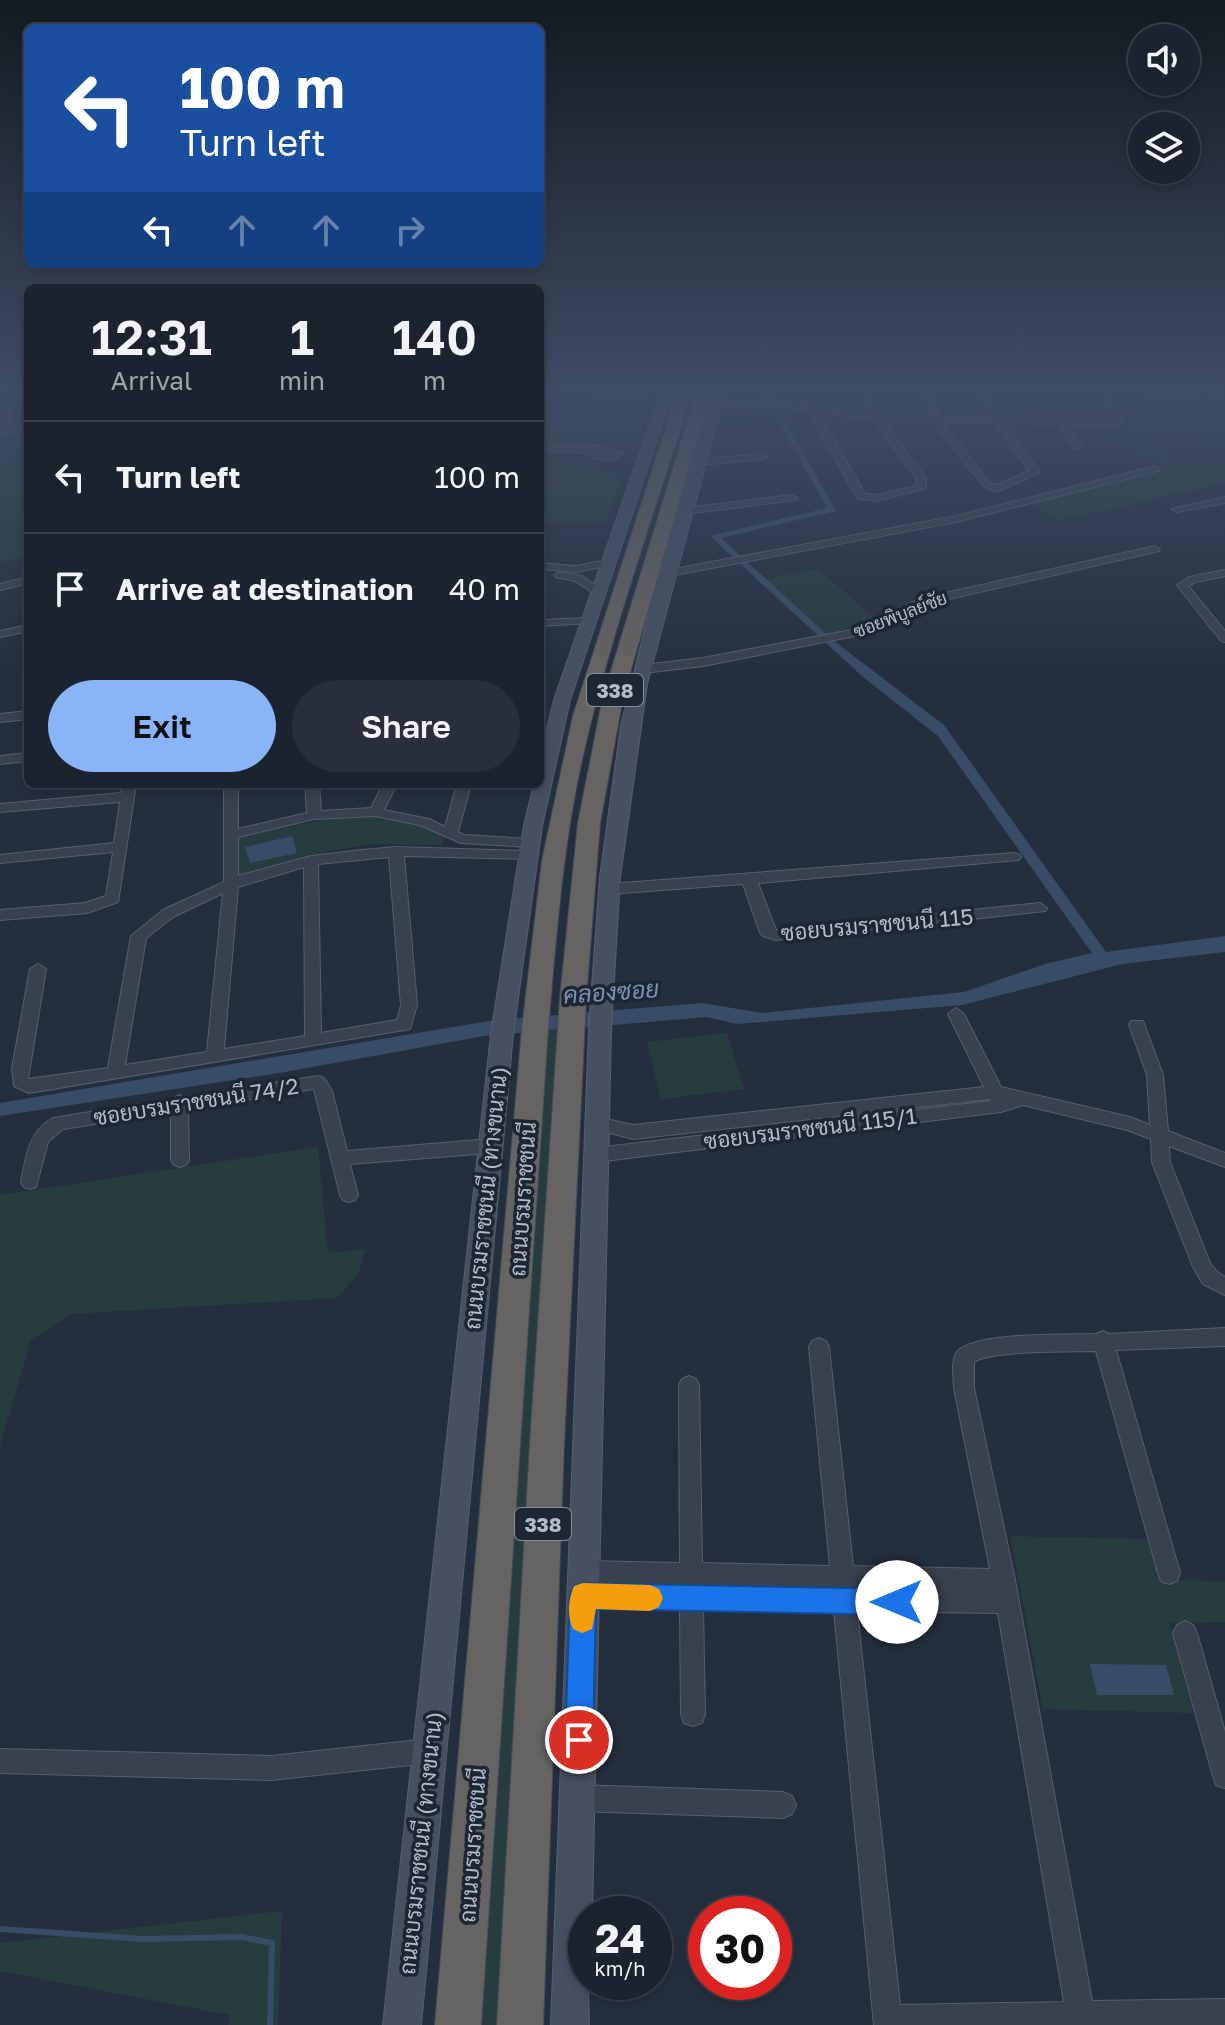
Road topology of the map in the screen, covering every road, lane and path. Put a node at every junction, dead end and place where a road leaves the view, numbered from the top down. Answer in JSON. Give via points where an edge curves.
{"nodes":[{"id":1,"x":633,"y":486,"type":"edge"},
{"id":2,"x":642,"y":486,"type":"edge"},
{"id":3,"x":654,"y":486,"type":"edge"},
{"id":4,"x":686,"y":486,"type":"edge"},
{"id":5,"x":690,"y":486,"type":"edge"},
{"id":6,"x":855,"y":486,"type":"edge"},
{"id":7,"x":921,"y":486,"type":"edge"},
{"id":8,"x":1089,"y":486,"type":"edge"},
{"id":9,"x":792,"y":498,"type":"dead end"},
{"id":10,"x":1225,"y":500,"type":"edge"},
{"id":11,"x":1176,"y":509,"type":"dead end"},
{"id":12,"x":677,"y":515,"type":"junction"},
{"id":13,"x":640,"y":530,"type":"junction"},
{"id":14,"x":1155,"y":549,"type":"dead end"},
{"id":15,"x":607,"y":563,"type":"junction"},
{"id":16,"x":546,"y":570,"type":"edge"},
{"id":17,"x":669,"y":573,"type":"junction"},
{"id":18,"x":1225,"y":573,"type":"edge"},
{"id":19,"x":24,"y":581,"type":"edge"},
{"id":20,"x":0,"y":587,"type":"edge"},
{"id":21,"x":597,"y":591,"type":"junction"},
{"id":22,"x":587,"y":621,"type":"junction"},
{"id":23,"x":544,"y":623,"type":"edge"},
{"id":24,"x":24,"y":629,"type":"edge"},
{"id":25,"x":0,"y":634,"type":"edge"},
{"id":26,"x":1225,"y":639,"type":"edge"},
{"id":27,"x":643,"y":669,"type":"junction"},
{"id":28,"x":24,"y":715,"type":"edge"},
{"id":29,"x":0,"y":718,"type":"edge"},
{"id":30,"x":24,"y":757,"type":"edge"},
{"id":31,"x":0,"y":760,"type":"edge"},
{"id":32,"x":544,"y":781,"type":"edge"},
{"id":33,"x":231,"y":788,"type":"edge"},
{"id":34,"x":312,"y":788,"type":"edge"},
{"id":35,"x":388,"y":788,"type":"edge"},
{"id":36,"x":463,"y":788,"type":"edge"},
{"id":37,"x":543,"y":788,"type":"edge"},
{"id":38,"x":128,"y":791,"type":"edge"},
{"id":39,"x":0,"y":808,"type":"edge"},
{"id":40,"x":375,"y":812,"type":"junction"},
{"id":41,"x":314,"y":815,"type":"junction"},
{"id":42,"x":230,"y":835,"type":"junction"},
{"id":43,"x":456,"y":842,"type":"junction"},
{"id":44,"x":118,"y":847,"type":"junction"},
{"id":45,"x":529,"y":849,"type":"junction"},
{"id":46,"x":396,"y":851,"type":"junction"},
{"id":47,"x":1014,"y":857,"type":"dead end"},
{"id":48,"x":0,"y":859,"type":"edge"},
{"id":49,"x":311,"y":860,"type":"junction"},
{"id":50,"x":749,"y":879,"type":"junction"},
{"id":51,"x":231,"y":883,"type":"junction"},
{"id":52,"x":609,"y":889,"type":"junction"},
{"id":53,"x":1040,"y":908,"type":"dead end"},
{"id":54,"x":0,"y":915,"type":"edge"},
{"id":55,"x":38,"y":969,"type":"dead end"},
{"id":56,"x":587,"y":1014,"type":"junction"},
{"id":57,"x":956,"y":1014,"type":"dead end"},
{"id":58,"x":520,"y":1016,"type":"junction"},
{"id":59,"x":1137,"y":1025,"type":"dead end"},
{"id":60,"x":313,"y":1040,"type":"junction"},
{"id":61,"x":215,"y":1056,"type":"junction"},
{"id":62,"x":116,"y":1071,"type":"junction"},
{"id":63,"x":998,"y":1099,"type":"junction"},
{"id":64,"x":179,"y":1101,"type":"junction"},
{"id":65,"x":597,"y":1123,"type":"junction"},
{"id":66,"x":1159,"y":1134,"type":"junction"},
{"id":67,"x":634,"y":1140,"type":"junction"},
{"id":68,"x":490,"y":1146,"type":"junction"},
{"id":69,"x":596,"y":1155,"type":"junction"},
{"id":70,"x":340,"y":1158,"type":"junction"},
{"id":71,"x":180,"y":1160,"type":"dead end"},
{"id":72,"x":1225,"y":1160,"type":"edge"},
{"id":73,"x":30,"y":1182,"type":"dead end"},
{"id":74,"x":349,"y":1195,"type":"dead end"},
{"id":75,"x":1225,"y":1287,"type":"edge"},
{"id":76,"x":1225,"y":1337,"type":"edge"},
{"id":77,"x":1103,"y":1340,"type":"junction"},
{"id":78,"x":819,"y":1347,"type":"dead end"},
{"id":79,"x":689,"y":1385,"type":"dead end"},
{"id":80,"x":1169,"y":1573,"type":"dead end"},
{"id":81,"x":692,"y":1575,"type":"junction"},
{"id":82,"x":840,"y":1577,"type":"junction"},
{"id":83,"x":583,"y":1584,"type":"junction"},
{"id":84,"x":1005,"y":1591,"type":"junction"},
{"id":85,"x":692,"y":1599,"type":"junction"},
{"id":86,"x":843,"y":1602,"type":"junction"},
{"id":87,"x":1185,"y":1633,"type":"dead end"},
{"id":88,"x":693,"y":1714,"type":"dead end"},
{"id":89,"x":429,"y":1751,"type":"junction"},
{"id":90,"x":0,"y":1761,"type":"edge"},
{"id":91,"x":1225,"y":1776,"type":"edge"},
{"id":92,"x":577,"y":1798,"type":"junction"},
{"id":93,"x":783,"y":1805,"type":"dead end"},
{"id":94,"x":1225,"y":2013,"type":"edge"},
{"id":95,"x":1081,"y":2021,"type":"edge"},
{"id":96,"x":888,"y":2022,"type":"edge"},
{"id":97,"x":402,"y":2025,"type":"edge"},
{"id":98,"x":458,"y":2025,"type":"edge"},
{"id":99,"x":520,"y":2025,"type":"edge"},
{"id":100,"x":570,"y":2025,"type":"edge"}],
"edges":[{"from":1,"to":15,"type":"main road","name":"ถนนบรมราชชนนี (ทางขนาน)","number":"338"},
{"from":2,"to":13,"type":"highway"},
{"from":3,"to":13,"type":"highway","name":"ถนนบรมราชชนนี","number":"338"},
{"from":4,"to":12,"type":"highway","name":"ถนนบรมราชชนนี","number":"338"},
{"from":5,"to":12,"type":"main road","number":"338"},
{"from":6,"to":7,"type":"street","via":[[862,497],[877,498]]},
{"from":8,"to":17,"type":"street","via":[[956,519]]},
{"from":9,"to":12,"type":"street"},
{"from":10,"to":11,"type":"street"},
{"from":12,"to":17,"type":"main road","number":"338"},
{"from":12,"to":56,"type":"highway","name":"ถนนบรมราชชนนี","number":"338","via":[[613,697],[589,823]]},
{"from":13,"to":58,"type":"highway","name":"ถนนบรมราชชนนี","number":"338","via":[[571,766]]},
{"from":14,"to":27,"type":"street","name":"ซอยพิบูลย์ชัย","via":[[923,601],[870,628],[840,636]]},
{"from":15,"to":16,"type":"street"},
{"from":15,"to":21,"type":"main road","name":"ถนนบรมราชชนนี (ทางขนาน)","number":"338"},
{"from":16,"to":21,"type":"street","via":[[578,578]]},
{"from":17,"to":27,"type":"main road","number":"338"},
{"from":18,"to":26,"type":"street","via":[[1182,585]]},
{"from":19,"to":20,"type":"street"},
{"from":21,"to":22,"type":"main road","name":"ถนนบรมราชชนนี (ทางขนาน)","number":"338"},
{"from":22,"to":23,"type":"street"},
{"from":22,"to":32,"type":"main road","name":"ถนนบรมราชชนนี (ทางขนาน)","number":"338"},
{"from":24,"to":25,"type":"street"},
{"from":27,"to":52,"type":"main road","number":"338"},
{"from":28,"to":29,"type":"street"},
{"from":30,"to":31,"type":"street"},
{"from":33,"to":42,"type":"street"},
{"from":34,"to":41,"type":"street"},
{"from":35,"to":40,"type":"street"},
{"from":36,"to":43,"type":"street"},
{"from":37,"to":45,"type":"main road","name":"ถนนบรมราชชนนี (ทางขนาน)","number":"338"},
{"from":38,"to":39,"type":"street"},
{"from":38,"to":44,"type":"street"},
{"from":40,"to":41,"type":"street"},
{"from":40,"to":43,"type":"street","via":[[424,822]]},
{"from":41,"to":42,"type":"street"},
{"from":42,"to":51,"type":"street"},
{"from":43,"to":45,"type":"street"},
{"from":43,"to":46,"type":"street"},
{"from":44,"to":48,"type":"street"},
{"from":44,"to":54,"type":"street","via":[[113,899],[103,905]]},
{"from":45,"to":58,"type":"main road","name":"ถนนบรมราชชนนี (ทางขนาน)","number":"338"},
{"from":46,"to":49,"type":"street"},
{"from":46,"to":60,"type":"street","via":[[409,1017],[394,1028]]},
{"from":47,"to":50,"type":"street"},
{"from":49,"to":51,"type":"street"},
{"from":49,"to":60,"type":"street"},
{"from":50,"to":52,"type":"street"},
{"from":50,"to":53,"type":"street","name":"ซอยบรมราชชนนี 115","via":[[768,933],[776,935]]},
{"from":51,"to":61,"type":"street"},
{"from":51,"to":62,"type":"street","via":[[170,912],[139,936]]},
{"from":52,"to":56,"type":"main road","number":"338"},
{"from":55,"to":62,"type":"street","via":[[20,1082],[44,1087]]},
{"from":56,"to":65,"type":"main road","number":"338"},
{"from":56,"to":99,"type":"highway","name":"ถนนบรมราชชนนี","number":"338","via":[[547,1443]]},
{"from":57,"to":63,"type":"street"},
{"from":58,"to":68,"type":"main road","name":"ถนนบรมราชชนนี (ทางขนาน)","number":"338"},
{"from":58,"to":98,"type":"highway","name":"ถนนบรมราชชนนี","number":"338"},
{"from":59,"to":66,"type":"street","via":[[1155,1075]]},
{"from":60,"to":61,"type":"street"},
{"from":61,"to":62,"type":"street"},
{"from":63,"to":66,"type":"street","name":"ซอยบรมราชชนนี 115/1","via":[[1022,1099]]},
{"from":63,"to":67,"type":"street","name":"ซอยบรมราชชนนี 115/1"},
{"from":64,"to":70,"type":"street","name":"ซอยบรมราชชนนี 74/2","via":[[318,1082]]},
{"from":64,"to":71,"type":"street"},
{"from":64,"to":73,"type":"street","name":"ซอยบรมราชชนนี 74/2","via":[[47,1128],[39,1138]]},
{"from":65,"to":67,"type":"street","name":"ซอยบรมราชชนนี 115/1"},
{"from":65,"to":69,"type":"main road","number":"338"},
{"from":66,"to":72,"type":"street","name":"ซอยบรมราชชนนี 115/1"},
{"from":66,"to":75,"type":"street","via":[[1161,1162],[1202,1267]]},
{"from":67,"to":69,"type":"street","name":"ซอยบรมราชชนนี 115/1"},
{"from":68,"to":70,"type":"street"},
{"from":68,"to":89,"type":"main road","name":"ถนนบรมราชชนนี (ทางขนาน)","number":"338"},
{"from":69,"to":83,"type":"main road","number":"338"},
{"from":70,"to":74,"type":"street"},
{"from":76,"to":77,"type":"street"},
{"from":77,"to":80,"type":"street"},
{"from":77,"to":84,"type":"street","via":[[987,1348],[964,1358],[964,1388]]},
{"from":78,"to":82,"type":"street"},
{"from":79,"to":81,"type":"street"},
{"from":81,"to":82,"type":"street"},
{"from":81,"to":83,"type":"street"},
{"from":81,"to":85,"type":"street"},
{"from":82,"to":84,"type":"street"},
{"from":82,"to":86,"type":"street"},
{"from":83,"to":85,"type":"street"},
{"from":83,"to":92,"type":"main road","number":"338"},
{"from":84,"to":86,"type":"street"},
{"from":84,"to":95,"type":"street"},
{"from":85,"to":86,"type":"street"},
{"from":85,"to":88,"type":"street"},
{"from":86,"to":96,"type":"street"},
{"from":87,"to":91,"type":"street"},
{"from":89,"to":90,"type":"street","via":[[271,1768]]},
{"from":89,"to":97,"type":"main road","name":"ถนนบรมราชชนนี (ทางขนาน)","number":"338"},
{"from":92,"to":93,"type":"street"},
{"from":92,"to":100,"type":"main road","number":"338"},
{"from":94,"to":95,"type":"street"},
{"from":95,"to":96,"type":"street"}]}
